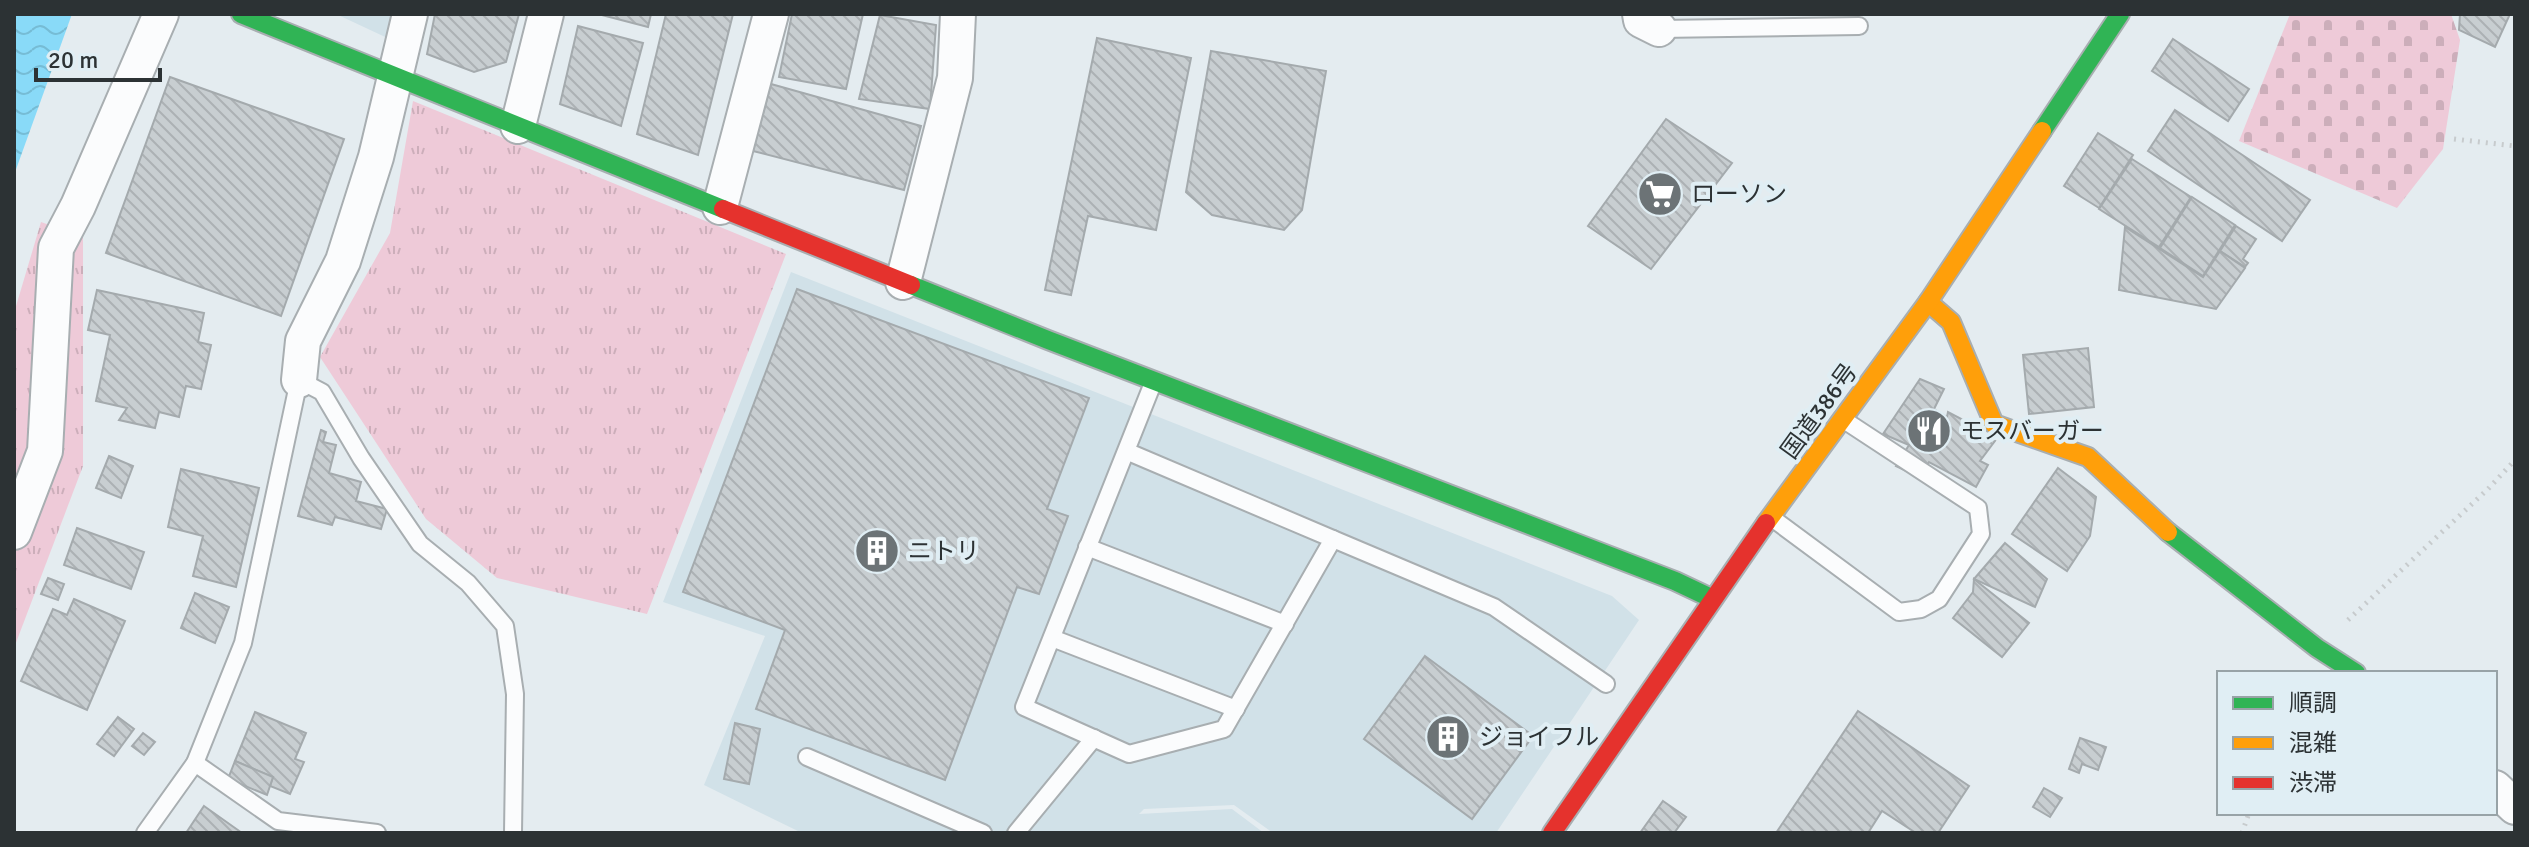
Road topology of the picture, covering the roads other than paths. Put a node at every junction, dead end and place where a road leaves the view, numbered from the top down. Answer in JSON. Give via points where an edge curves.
{"nodes":[{"id":1,"x":161,"y":14,"type":"edge"},
{"id":2,"x":241,"y":14,"type":"edge"},
{"id":3,"x":410,"y":14,"type":"edge"},
{"id":4,"x":546,"y":14,"type":"edge"},
{"id":5,"x":771,"y":14,"type":"edge"},
{"id":6,"x":958,"y":14,"type":"edge"},
{"id":7,"x":2120,"y":14,"type":"edge"},
{"id":8,"x":1650,"y":22,"type":"edge"},
{"id":9,"x":1859,"y":26,"type":"dead end"},
{"id":10,"x":394,"y":76,"type":"junction"},
{"id":11,"x":518,"y":126,"type":"junction"},
{"id":12,"x":720,"y":207,"type":"junction"},
{"id":13,"x":903,"y":282,"type":"junction"},
{"id":14,"x":1928,"y":302,"type":"junction"},
{"id":15,"x":299,"y":380,"type":"junction"},
{"id":16,"x":1153,"y":381,"type":"junction"},
{"id":17,"x":1843,"y":419,"type":"junction"},
{"id":18,"x":1126,"y":451,"type":"junction"},
{"id":19,"x":1771,"y":517,"type":"junction"},
{"id":20,"x":14,"y":532,"type":"edge"},
{"id":21,"x":1333,"y":539,"type":"junction"},
{"id":22,"x":1087,"y":547,"type":"junction"},
{"id":23,"x":1713,"y":599,"type":"junction"},
{"id":24,"x":1285,"y":624,"type":"junction"},
{"id":25,"x":1052,"y":638,"type":"junction"},
{"id":26,"x":2353,"y":671,"type":"edge"},
{"id":27,"x":1606,"y":684,"type":"dead end"},
{"id":28,"x":1236,"y":709,"type":"junction"},
{"id":29,"x":1094,"y":738,"type":"junction"},
{"id":30,"x":807,"y":757,"type":"dead end"},
{"id":31,"x":195,"y":763,"type":"junction"},
{"id":32,"x":2497,"y":790,"type":"edge"},
{"id":33,"x":2515,"y":807,"type":"edge"},
{"id":34,"x":145,"y":833,"type":"edge"},
{"id":35,"x":377,"y":833,"type":"edge"},
{"id":36,"x":513,"y":833,"type":"edge"},
{"id":37,"x":983,"y":833,"type":"edge"},
{"id":38,"x":1016,"y":833,"type":"edge"},
{"id":39,"x":1552,"y":833,"type":"edge"}],
"edges":[{"from":1,"to":20,"type":"street","via":[[56,248],[45,451]]},
{"from":2,"to":10,"type":"main road"},
{"from":3,"to":10,"type":"street"},
{"from":4,"to":11,"type":"street"},
{"from":5,"to":12,"type":"street"},
{"from":6,"to":13,"type":"street","via":[[955,78]]},
{"from":7,"to":14,"type":"main road","name":"国道386号"},
{"from":8,"to":9,"type":"lane"},
{"from":10,"to":11,"type":"main road"},
{"from":10,"to":15,"type":"street","via":[[376,157],[343,261],[303,341]]},
{"from":11,"to":12,"type":"main road"},
{"from":12,"to":13,"type":"main road"},
{"from":13,"to":16,"type":"main road"},
{"from":14,"to":17,"type":"main road","name":"国道386号"},
{"from":14,"to":26,"type":"main road","via":[[1951,322],[1994,424],[2088,457],[2181,544]]},
{"from":15,"to":31,"type":"lane","via":[[243,643]]},
{"from":15,"to":36,"type":"lane","via":[[322,392],[420,544],[468,583],[505,626],[515,694]]},
{"from":16,"to":18,"type":"lane"},
{"from":16,"to":23,"type":"main road"},
{"from":17,"to":19,"type":"main road","name":"国道386号"},
{"from":17,"to":19,"type":"lane","via":[[1978,508],[1981,534],[1939,599],[1899,612]]},
{"from":18,"to":21,"type":"lane"},
{"from":18,"to":22,"type":"lane"},
{"from":19,"to":23,"type":"main road","name":"国道386号"},
{"from":21,"to":24,"type":"lane"},
{"from":21,"to":27,"type":"lane","via":[[1494,607]]},
{"from":22,"to":24,"type":"lane"},
{"from":22,"to":25,"type":"lane"},
{"from":23,"to":39,"type":"main road","name":"国道386号"},
{"from":24,"to":28,"type":"lane"},
{"from":25,"to":28,"type":"lane"},
{"from":25,"to":29,"type":"lane","via":[[1024,707]]},
{"from":28,"to":29,"type":"lane","via":[[1224,729],[1129,754]]},
{"from":29,"to":38,"type":"lane"},
{"from":30,"to":37,"type":"lane"},
{"from":31,"to":34,"type":"lane"},
{"from":31,"to":35,"type":"lane","via":[[278,821]]},
{"from":32,"to":33,"type":"street"}]}
